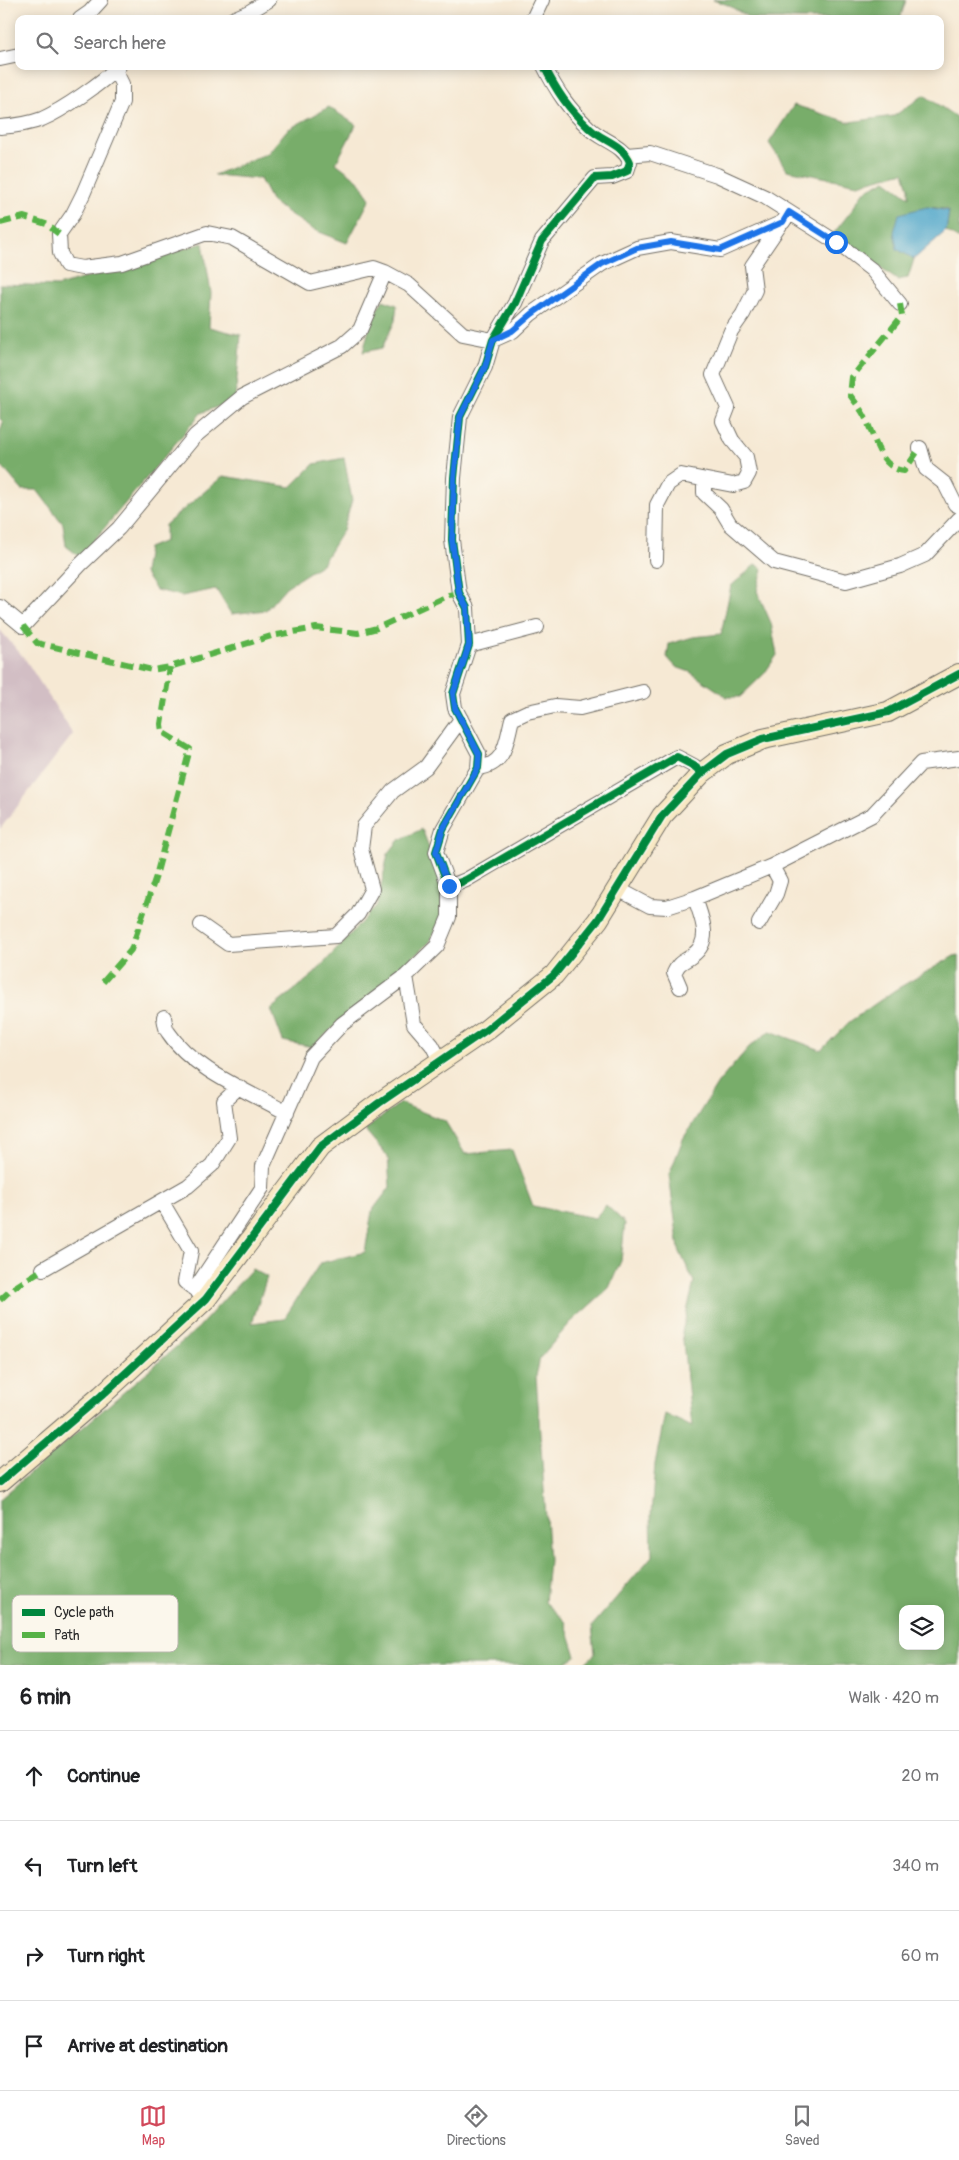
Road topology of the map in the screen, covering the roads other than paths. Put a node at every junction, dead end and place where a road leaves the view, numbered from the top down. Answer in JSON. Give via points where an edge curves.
{"nodes":[{"id":1,"x":100,"y":0,"type":"edge"},
{"id":2,"x":269,"y":0,"type":"edge"},
{"id":3,"x":536,"y":0,"type":"edge"},
{"id":4,"x":542,"y":0,"type":"edge"},
{"id":5,"x":86,"y":15,"type":"edge"},
{"id":6,"x":242,"y":15,"type":"edge"},
{"id":7,"x":534,"y":15,"type":"edge"},
{"id":8,"x":535,"y":15,"type":"edge"},
{"id":9,"x":15,"y":56,"type":"edge"},
{"id":10,"x":0,"y":59,"type":"edge"},
{"id":11,"x":114,"y":70,"type":"edge"},
{"id":12,"x":118,"y":70,"type":"edge"},
{"id":13,"x":546,"y":70,"type":"edge"},
{"id":14,"x":0,"y":127,"type":"edge"},
{"id":15,"x":627,"y":155,"type":"junction"},
{"id":16,"x":786,"y":217,"type":"junction"},
{"id":17,"x":385,"y":272,"type":"junction"},
{"id":18,"x":900,"y":304,"type":"dead end"},
{"id":19,"x":493,"y":340,"type":"junction"},
{"id":20,"x":920,"y":448,"type":"dead end"},
{"id":21,"x":704,"y":481,"type":"junction"},
{"id":22,"x":959,"y":506,"type":"edge"},
{"id":23,"x":959,"y":519,"type":"edge"},
{"id":24,"x":656,"y":560,"type":"dead end"},
{"id":25,"x":0,"y":607,"type":"edge"},
{"id":26,"x":537,"y":627,"type":"dead end"},
{"id":27,"x":469,"y":645,"type":"junction"},
{"id":28,"x":959,"y":674,"type":"edge"},
{"id":29,"x":643,"y":692,"type":"dead end"},
{"id":30,"x":461,"y":719,"type":"junction"},
{"id":31,"x":959,"y":758,"type":"edge"},
{"id":32,"x":478,"y":768,"type":"junction"},
{"id":33,"x":702,"y":773,"type":"junction"},
{"id":34,"x":772,"y":866,"type":"junction"},
{"id":35,"x":449,"y":886,"type":"junction"},
{"id":36,"x":618,"y":889,"type":"junction"},
{"id":37,"x":695,"y":898,"type":"junction"},
{"id":38,"x":758,"y":923,"type":"dead end"},
{"id":39,"x":202,"y":925,"type":"dead end"},
{"id":40,"x":406,"y":976,"type":"junction"},
{"id":41,"x":680,"y":987,"type":"dead end"},
{"id":42,"x":164,"y":1017,"type":"dead end"},
{"id":43,"x":441,"y":1062,"type":"junction"},
{"id":44,"x":239,"y":1087,"type":"junction"},
{"id":45,"x":287,"y":1113,"type":"junction"},
{"id":46,"x":162,"y":1202,"type":"junction"},
{"id":47,"x":43,"y":1269,"type":"dead end"},
{"id":48,"x":200,"y":1294,"type":"junction"},
{"id":49,"x":0,"y":1482,"type":"edge"}],
"edges":[{"from":1,"to":5,"type":"street"},
{"from":2,"to":6,"type":"street"},
{"from":3,"to":7,"type":"street"},
{"from":4,"to":8,"type":"street"},
{"from":9,"to":10,"type":"street"},
{"from":11,"to":14,"type":"street","via":[[71,102],[42,118]]},
{"from":12,"to":17,"type":"street","via":[[122,102],[83,194],[59,234],[60,253],[66,265],[82,268],[122,263],[207,233],[232,238],[310,282],[374,268]]},
{"from":13,"to":15,"type":"street","via":[[559,96],[590,130]]},
{"from":15,"to":16,"type":"street","via":[[650,153],[717,176],[766,197]]},
{"from":15,"to":19,"type":"street","via":[[630,162],[627,171],[612,177],[595,178],[542,241],[515,304]]},
{"from":16,"to":18,"type":"street","via":[[836,242],[872,270]]},
{"from":16,"to":19,"type":"street","via":[[720,250],[671,242],[637,248],[602,264],[512,331]]},
{"from":16,"to":21,"type":"street","via":[[752,266],[755,290],[731,331],[713,375],[728,408],[723,421],[732,440],[746,456],[749,473],[744,482],[733,485]]},
{"from":17,"to":19,"type":"street","via":[[409,286],[463,334]]},
{"from":17,"to":25,"type":"street","via":[[360,330],[342,346],[242,397],[195,436],[119,528],[23,626]]},
{"from":19,"to":27,"type":"street","via":[[485,367],[460,417],[454,478],[452,540],[459,593],[467,608]]},
{"from":20,"to":22,"type":"street","via":[[926,470],[945,484]]},
{"from":21,"to":23,"type":"street","via":[[704,493],[721,509],[730,524],[774,562],[846,581],[900,566],[925,555]]},
{"from":21,"to":24,"type":"street","via":[[682,475],[668,484],[657,505]]},
{"from":26,"to":27,"type":"street"},
{"from":27,"to":30,"type":"street","via":[[453,694]]},
{"from":28,"to":33,"type":"street","via":[[888,712],[763,739],[727,754]]},
{"from":29,"to":32,"type":"street","via":[[580,708],[555,706],[527,712],[512,719],[502,756],[489,767]]},
{"from":30,"to":32,"type":"street","via":[[479,754]]},
{"from":30,"to":39,"type":"street","via":[[426,767],[393,791],[364,826],[361,849],[372,889],[358,914],[336,936],[228,944]]},
{"from":31,"to":34,"type":"street","via":[[921,763],[872,815]]},
{"from":32,"to":35,"type":"street","via":[[443,829],[436,852]]},
{"from":33,"to":35,"type":"street","via":[[676,757],[466,880]]},
{"from":33,"to":36,"type":"street","via":[[662,816]]},
{"from":34,"to":37,"type":"street"},
{"from":34,"to":38,"type":"street","via":[[780,881]]},
{"from":35,"to":40,"type":"street","via":[[449,917],[437,946]]},
{"from":36,"to":37,"type":"street","via":[[650,906],[667,907]]},
{"from":36,"to":43,"type":"street","via":[[554,975]]},
{"from":37,"to":41,"type":"street","via":[[706,930],[694,955],[679,962],[674,973]]},
{"from":40,"to":43,"type":"street","via":[[414,1024],[432,1045]]},
{"from":40,"to":45,"type":"street","via":[[342,1024],[311,1058]]},
{"from":42,"to":44,"type":"street","via":[[166,1031],[184,1051],[220,1078]]},
{"from":43,"to":48,"type":"street","via":[[320,1147]]},
{"from":44,"to":45,"type":"street"},
{"from":44,"to":46,"type":"street","via":[[224,1101],[229,1138],[212,1165],[188,1186]]},
{"from":45,"to":48,"type":"street","via":[[263,1166],[262,1188]]},
{"from":46,"to":47,"type":"street"},
{"from":46,"to":48,"type":"street","via":[[191,1251],[185,1282]]},
{"from":48,"to":49,"type":"street","via":[[109,1390]]}]}
